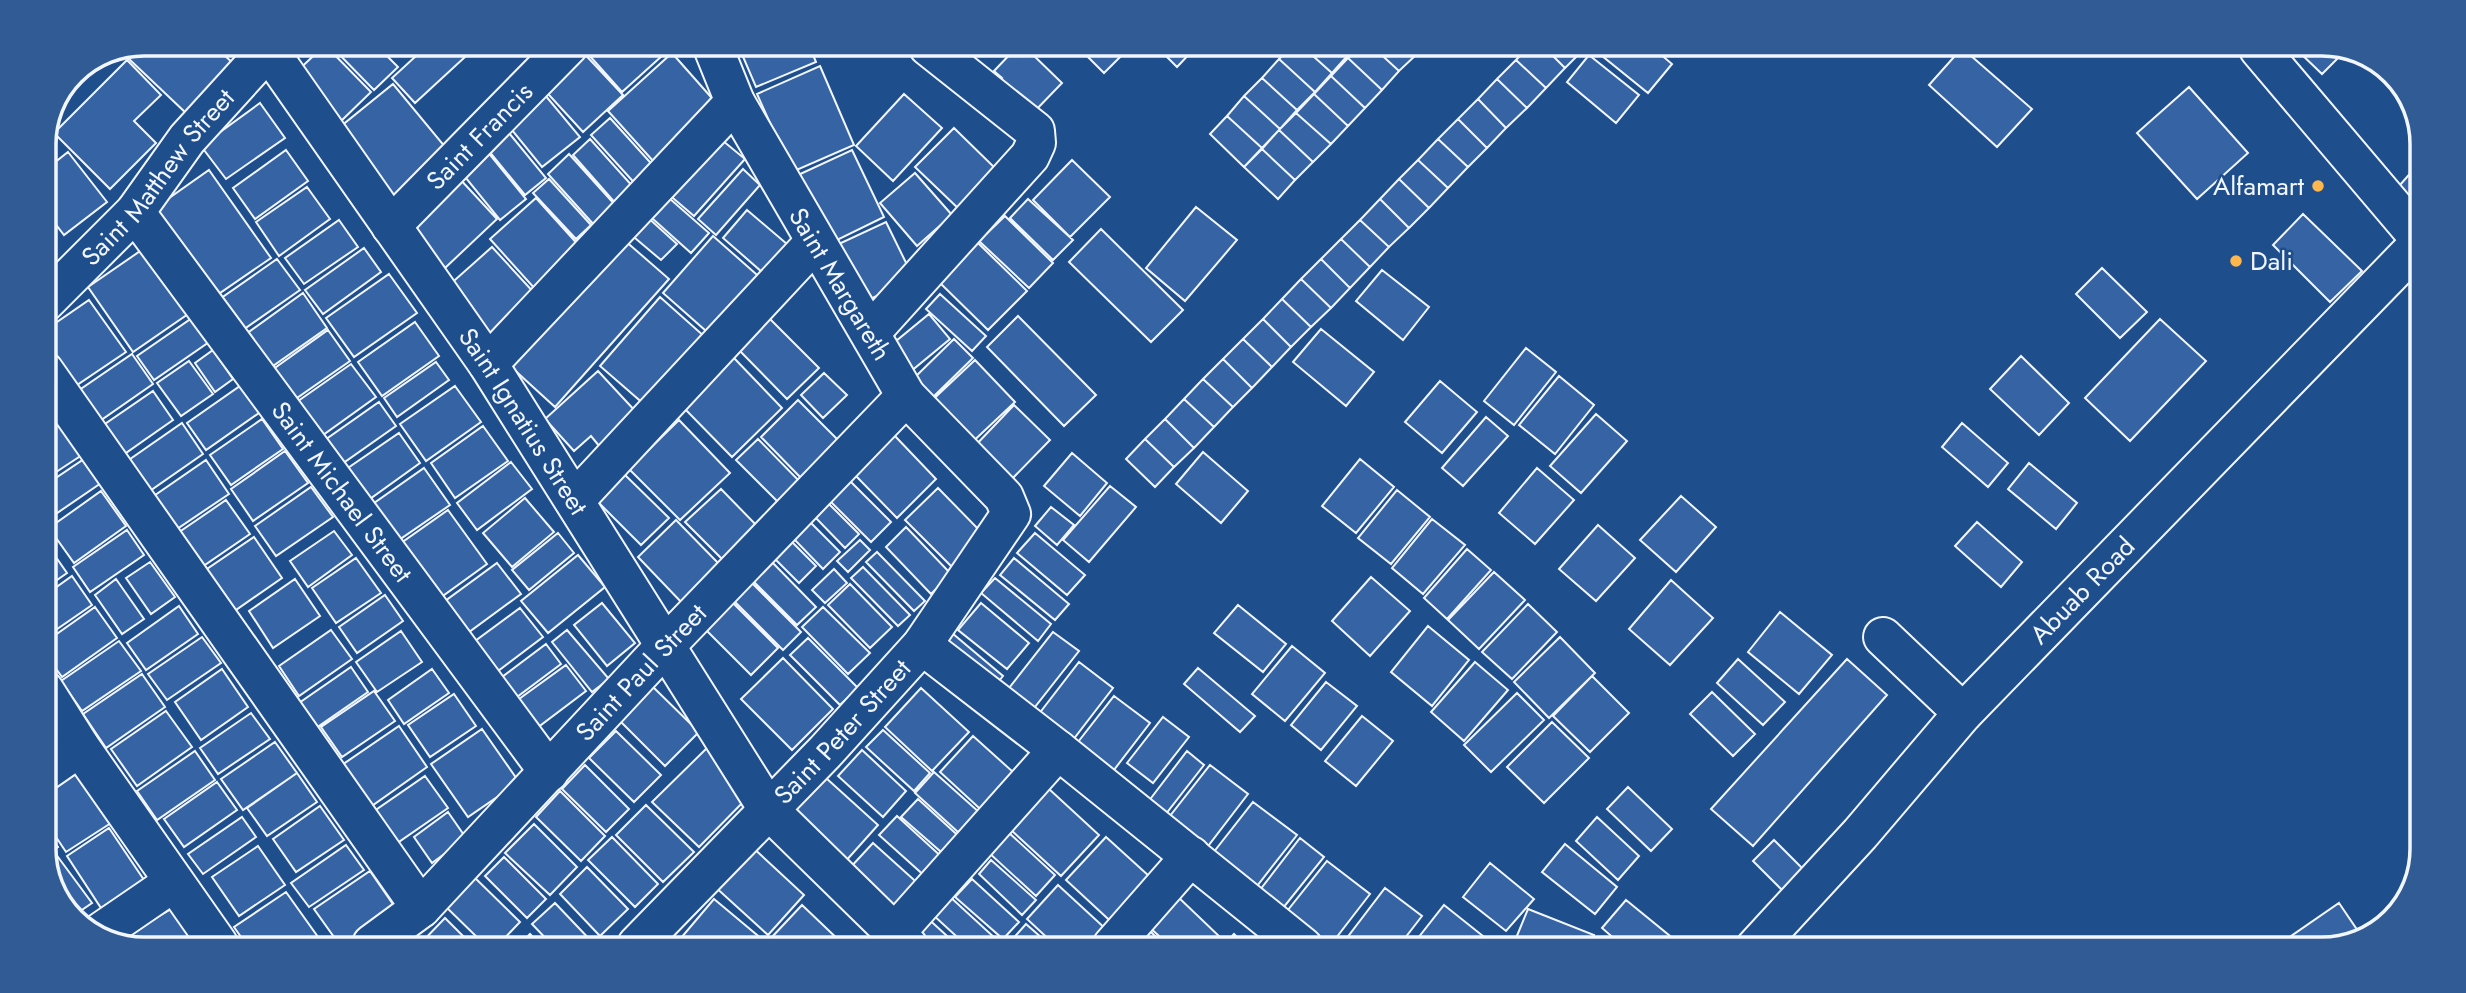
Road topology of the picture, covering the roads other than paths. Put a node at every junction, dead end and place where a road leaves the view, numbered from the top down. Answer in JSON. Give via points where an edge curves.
{"nodes":[{"id":1,"x":261,"y":56,"type":"edge"},
{"id":2,"x":277,"y":56,"type":"edge"},
{"id":3,"x":558,"y":56,"type":"edge"},
{"id":4,"x":716,"y":56,"type":"edge"},
{"id":5,"x":941,"y":56,"type":"edge"},
{"id":6,"x":2265,"y":56,"type":"edge"},
{"id":7,"x":735,"y":103,"type":"junction"},
{"id":8,"x":135,"y":212,"type":"junction"},
{"id":9,"x":391,"y":226,"type":"junction"},
{"id":10,"x":2410,"y":228,"type":"edge"},
{"id":11,"x":815,"y":242,"type":"junction"},
{"id":12,"x":2410,"y":252,"type":"edge"},
{"id":13,"x":56,"y":291,"type":"edge"},
{"id":14,"x":870,"y":333,"type":"junction"},
{"id":15,"x":488,"y":364,"type":"junction"},
{"id":16,"x":56,"y":388,"type":"edge"},
{"id":17,"x":906,"y":396,"type":"junction"},
{"id":18,"x":1004,"y":497,"type":"joint"},
{"id":19,"x":575,"y":500,"type":"junction"},
{"id":20,"x":1883,"y":638,"type":"dead end"},
{"id":21,"x":667,"y":645,"type":"junction"},
{"id":22,"x":922,"y":645,"type":"junction"},
{"id":23,"x":56,"y":710,"type":"edge"},
{"id":24,"x":1963,"y":713,"type":"junction"},
{"id":25,"x":80,"y":747,"type":"junction"},
{"id":26,"x":1058,"y":750,"type":"junction"},
{"id":27,"x":56,"y":764,"type":"edge"},
{"id":28,"x":548,"y":772,"type":"junction"},
{"id":29,"x":768,"y":808,"type":"junction"},
{"id":30,"x":1191,"y":856,"type":"junction"},
{"id":31,"x":174,"y":882,"type":"junction"},
{"id":32,"x":421,"y":908,"type":"junction"},
{"id":33,"x":106,"y":928,"type":"edge"},
{"id":34,"x":213,"y":937,"type":"edge"},
{"id":35,"x":382,"y":937,"type":"edge"},
{"id":36,"x":645,"y":937,"type":"edge"},
{"id":37,"x":898,"y":937,"type":"edge"},
{"id":38,"x":903,"y":937,"type":"edge"},
{"id":39,"x":1120,"y":937,"type":"edge"},
{"id":40,"x":1291,"y":937,"type":"edge"},
{"id":41,"x":1765,"y":937,"type":"edge"}],
"edges":[{"from":1,"to":8,"type":"street","name":"Saint Matthew Street","via":[[187,139]]},
{"from":2,"to":9,"type":"street","name":"Saint Ignatius Street"},
{"from":3,"to":9,"type":"street","name":"Saint Francis"},
{"from":4,"to":7,"type":"street","name":"Saint Margareth"},
{"from":5,"to":14,"type":"street","via":[[1035,131],[1036,143],[1030,156]]},
{"from":6,"to":10,"type":"street"},
{"from":7,"to":11,"type":"street","name":"Saint Margareth"},
{"from":7,"to":15,"type":"street"},
{"from":8,"to":13,"type":"street","name":"Saint Matthew Street"},
{"from":8,"to":28,"type":"street","name":"Saint Michael Street"},
{"from":9,"to":15,"type":"street","name":"Saint Ignatius Street"},
{"from":11,"to":14,"type":"street","name":"Saint Margareth"},
{"from":11,"to":19,"type":"street"},
{"from":12,"to":24,"type":"street","name":"Abuab Road"},
{"from":14,"to":17,"type":"street","name":"Saint Margareth"},
{"from":15,"to":19,"type":"street","name":"Saint Ignatius Street"},
{"from":16,"to":32,"type":"street"},
{"from":17,"to":18,"type":"street","name":"Saint Margareth"},
{"from":17,"to":21,"type":"street","name":"Saint Paul Street"},
{"from":18,"to":22,"type":"street","name":"Saint Peter Street","via":[[1011,514]]},
{"from":19,"to":21,"type":"street","name":"Saint Ignatius Street"},
{"from":20,"to":24,"type":"street"},
{"from":21,"to":28,"type":"street","name":"Saint Paul Street"},
{"from":21,"to":29,"type":"street","name":"Saint Ignatius Street"},
{"from":22,"to":26,"type":"street"},
{"from":22,"to":29,"type":"street","name":"Saint Peter Street"},
{"from":23,"to":25,"type":"street"},
{"from":24,"to":41,"type":"street","name":"Abuab Road"},
{"from":25,"to":27,"type":"street"},
{"from":25,"to":31,"type":"street"},
{"from":26,"to":30,"type":"street"},
{"from":26,"to":38,"type":"street"},
{"from":28,"to":32,"type":"street","name":"Saint Paul Street"},
{"from":29,"to":36,"type":"street","name":"Saint Peter Street"},
{"from":29,"to":37,"type":"street","name":"Saint Ignatius Street"},
{"from":30,"to":39,"type":"street"},
{"from":30,"to":40,"type":"street"},
{"from":31,"to":33,"type":"street"},
{"from":31,"to":34,"type":"street"},
{"from":32,"to":35,"type":"street","name":"Saint Paul Street"}]}
